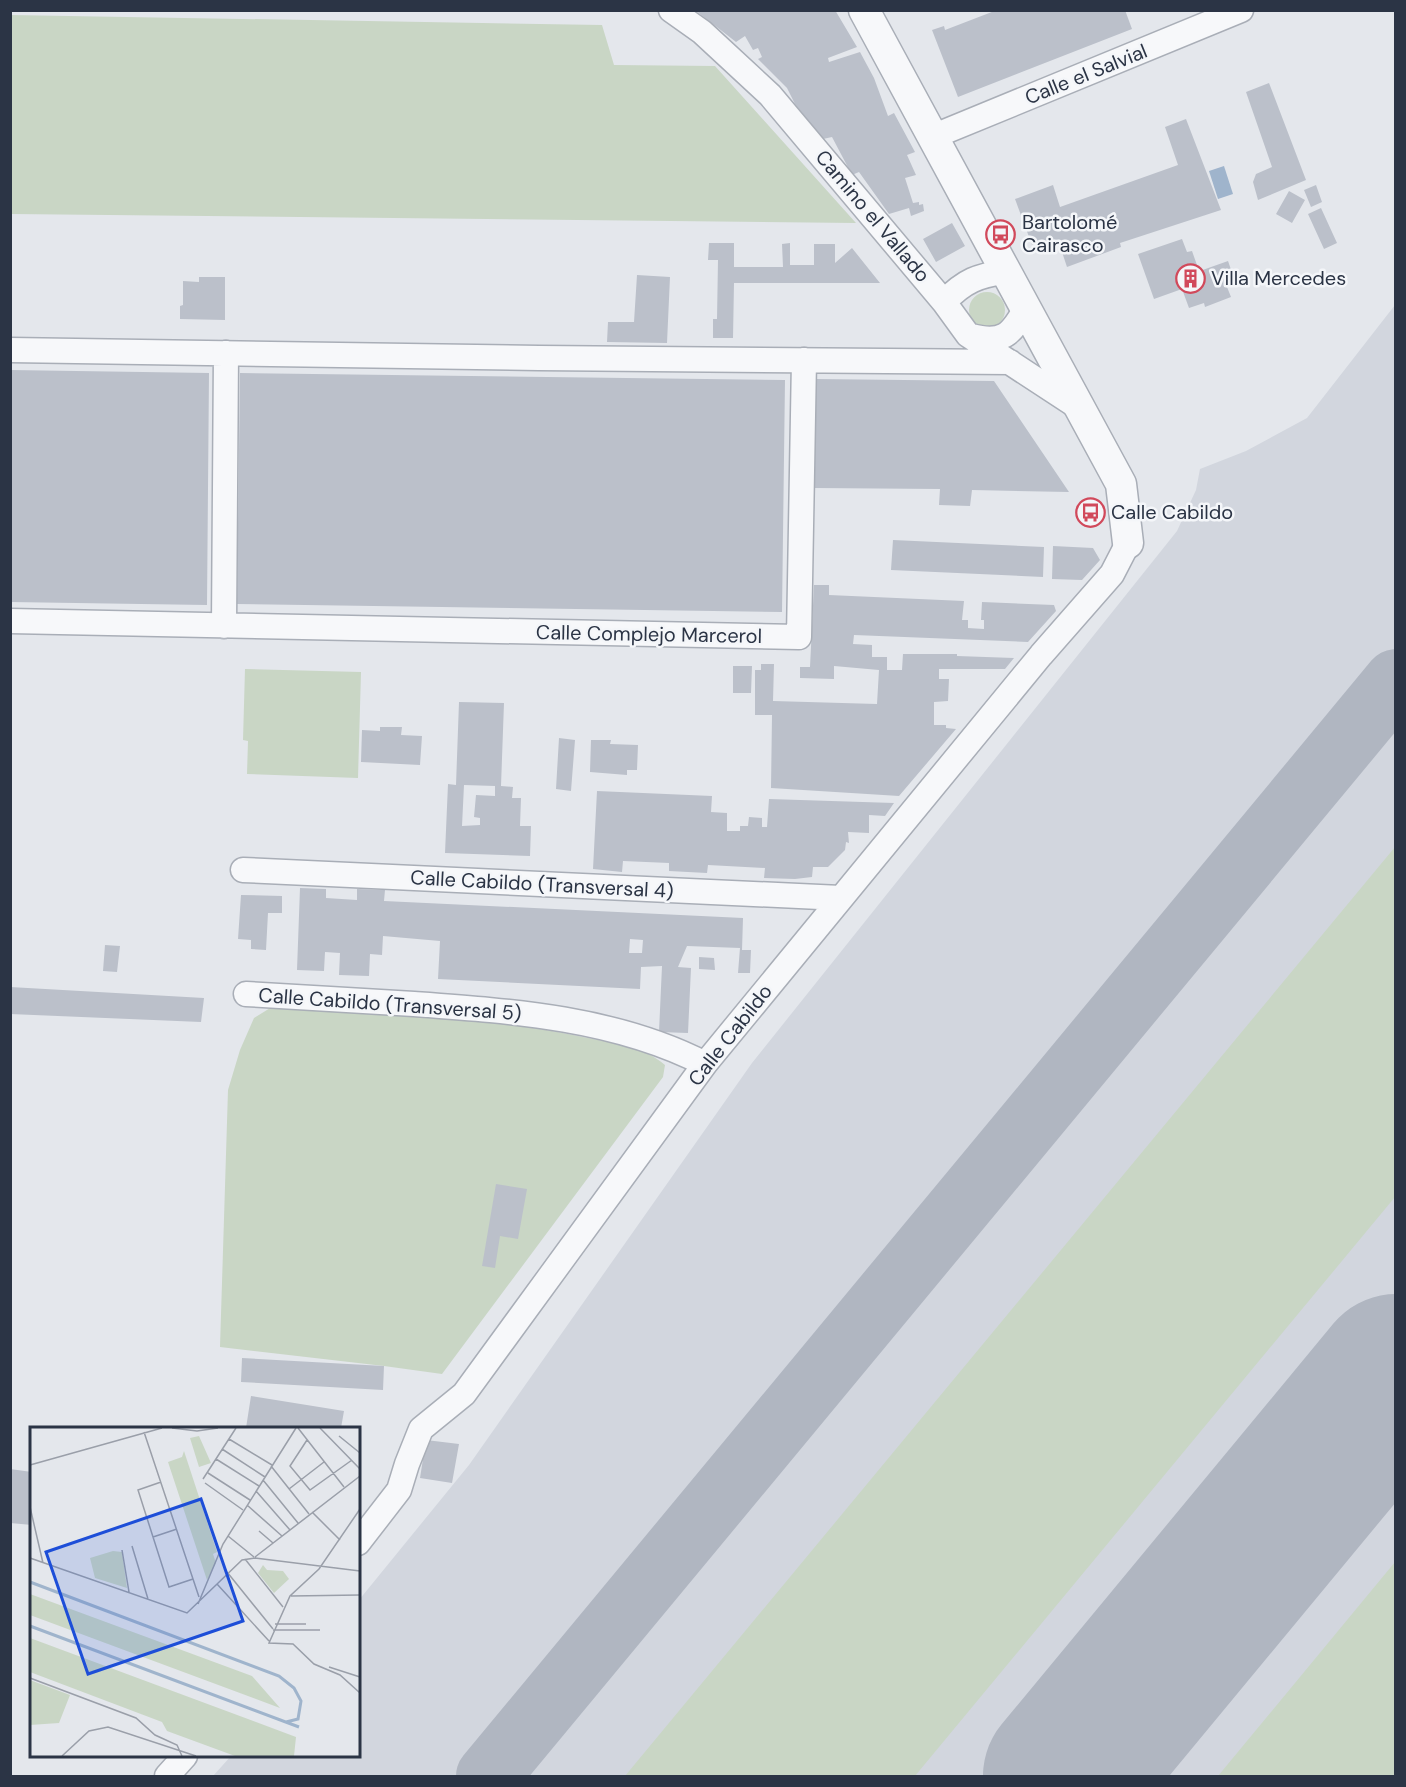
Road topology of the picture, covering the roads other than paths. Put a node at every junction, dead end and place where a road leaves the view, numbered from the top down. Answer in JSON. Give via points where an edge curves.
{"nodes":[{"id":1,"x":671,"y":10,"type":"edge"},
{"id":2,"x":864,"y":10,"type":"edge"},
{"id":3,"x":1241,"y":10,"type":"edge"},
{"id":4,"x":932,"y":137,"type":"junction"},
{"id":5,"x":1006,"y":271,"type":"junction"},
{"id":6,"x":945,"y":302,"type":"junction"},
{"id":7,"x":1026,"y":308,"type":"junction"},
{"id":8,"x":968,"y":335,"type":"junction"},
{"id":9,"x":10,"y":350,"type":"edge"},
{"id":10,"x":226,"y":353,"type":"junction"},
{"id":11,"x":804,"y":360,"type":"junction"},
{"id":12,"x":949,"y":360,"type":"junction"},
{"id":13,"x":1010,"y":362,"type":"junction"},
{"id":14,"x":1082,"y":410,"type":"junction"},
{"id":15,"x":1128,"y":543,"type":"joint"},
{"id":16,"x":10,"y":621,"type":"edge"},
{"id":17,"x":224,"y":626,"type":"junction"},
{"id":18,"x":243,"y":870,"type":"dead end"},
{"id":19,"x":841,"y":898,"type":"junction"},
{"id":20,"x":246,"y":994,"type":"dead end"},
{"id":21,"x":705,"y":1064,"type":"junction"},
{"id":22,"x":360,"y":1540,"type":"edge"},
{"id":23,"x":183,"y":1757,"type":"edge"},
{"id":24,"x":167,"y":1776,"type":"edge"}],
"edges":[{"from":1,"to":6,"type":"street","name":"Camino el Vallado","via":[[702,32],[770,95]]},
{"from":2,"to":4,"type":"street"},
{"from":3,"to":4,"type":"street","name":"Calle el Salvial"},
{"from":4,"to":5,"type":"street"},
{"from":5,"to":6,"type":"street","via":[[959,286]]},
{"from":5,"to":7,"type":"street"},
{"from":6,"to":8,"type":"street","name":"Camino el Vallado"},
{"from":7,"to":8,"type":"street","via":[[1014,329],[1003,337],[989,340]]},
{"from":7,"to":14,"type":"street"},
{"from":8,"to":12,"type":"street"},
{"from":8,"to":13,"type":"street","name":"Camino el Vallado"},
{"from":9,"to":10,"type":"street"},
{"from":10,"to":11,"type":"street"},
{"from":10,"to":17,"type":"street"},
{"from":11,"to":12,"type":"street"},
{"from":11,"to":17,"type":"street","name":"Calle Complejo Marcerol","via":[[799,637]]},
{"from":12,"to":13,"type":"street"},
{"from":13,"to":14,"type":"street","name":"Camino el Vallado"},
{"from":14,"to":15,"type":"street","via":[[1121,484]]},
{"from":15,"to":19,"type":"street","name":"Calle Cabildo","via":[[1112,574]]},
{"from":16,"to":17,"type":"street","name":"Calle Complejo Marcerol"},
{"from":18,"to":19,"type":"street","name":"Calle Cabildo (Transversal 4)"},
{"from":19,"to":21,"type":"street","name":"Calle Cabildo"},
{"from":20,"to":21,"type":"street","name":"Calle Cabildo (Transversal 5)","via":[[504,1010],[621,1031],[676,1049]]},
{"from":21,"to":22,"type":"street","name":"Calle Cabildo","via":[[464,1394],[421,1429],[399,1490]]},
{"from":23,"to":24,"type":"street"}]}
